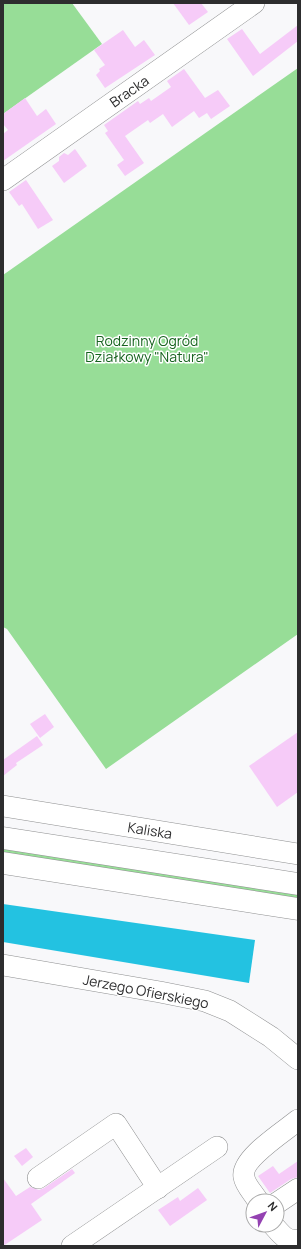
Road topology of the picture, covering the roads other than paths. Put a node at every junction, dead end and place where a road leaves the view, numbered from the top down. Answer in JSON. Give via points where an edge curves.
{"nodes":[{"id":1,"x":254,"y":3,"type":"edge"},
{"id":2,"x":3,"y":180,"type":"edge"},
{"id":3,"x":3,"y":806,"type":"edge"},
{"id":4,"x":3,"y":838,"type":"edge"},
{"id":5,"x":298,"y":854,"type":"edge"},
{"id":6,"x":3,"y":863,"type":"edge"},
{"id":7,"x":298,"y":884,"type":"edge"},
{"id":8,"x":298,"y":909,"type":"edge"},
{"id":9,"x":3,"y":965,"type":"edge"},
{"id":10,"x":298,"y":1059,"type":"edge"},
{"id":11,"x":298,"y":1120,"type":"edge"},
{"id":12,"x":217,"y":1147,"type":"dead end"},
{"id":13,"x":38,"y":1178,"type":"dead end"},
{"id":14,"x":158,"y":1188,"type":"junction"},
{"id":15,"x":298,"y":1189,"type":"edge"},
{"id":16,"x":253,"y":1193,"type":"edge"},
{"id":17,"x":285,"y":1198,"type":"edge"},
{"id":18,"x":280,"y":1233,"type":"edge"},
{"id":19,"x":298,"y":1240,"type":"edge"},
{"id":20,"x":72,"y":1246,"type":"edge"}],
"edges":[{"from":1,"to":2,"type":"street","name":"Bracka"},
{"from":3,"to":5,"type":"street","name":"Kaliska"},
{"from":4,"to":7,"type":"main road"},
{"from":6,"to":8,"type":"main road"},
{"from":9,"to":10,"type":"street","name":"Jerzego Ofierskiego","via":[[205,1001],[230,1011],[271,1037]]},
{"from":11,"to":16,"type":"street","via":[[250,1159],[244,1171],[244,1178]]},
{"from":12,"to":14,"type":"street"},
{"from":13,"to":14,"type":"street","via":[[116,1124]]},
{"from":14,"to":20,"type":"street"},
{"from":15,"to":17,"type":"street"},
{"from":18,"to":19,"type":"street","via":[[291,1241]]}]}
